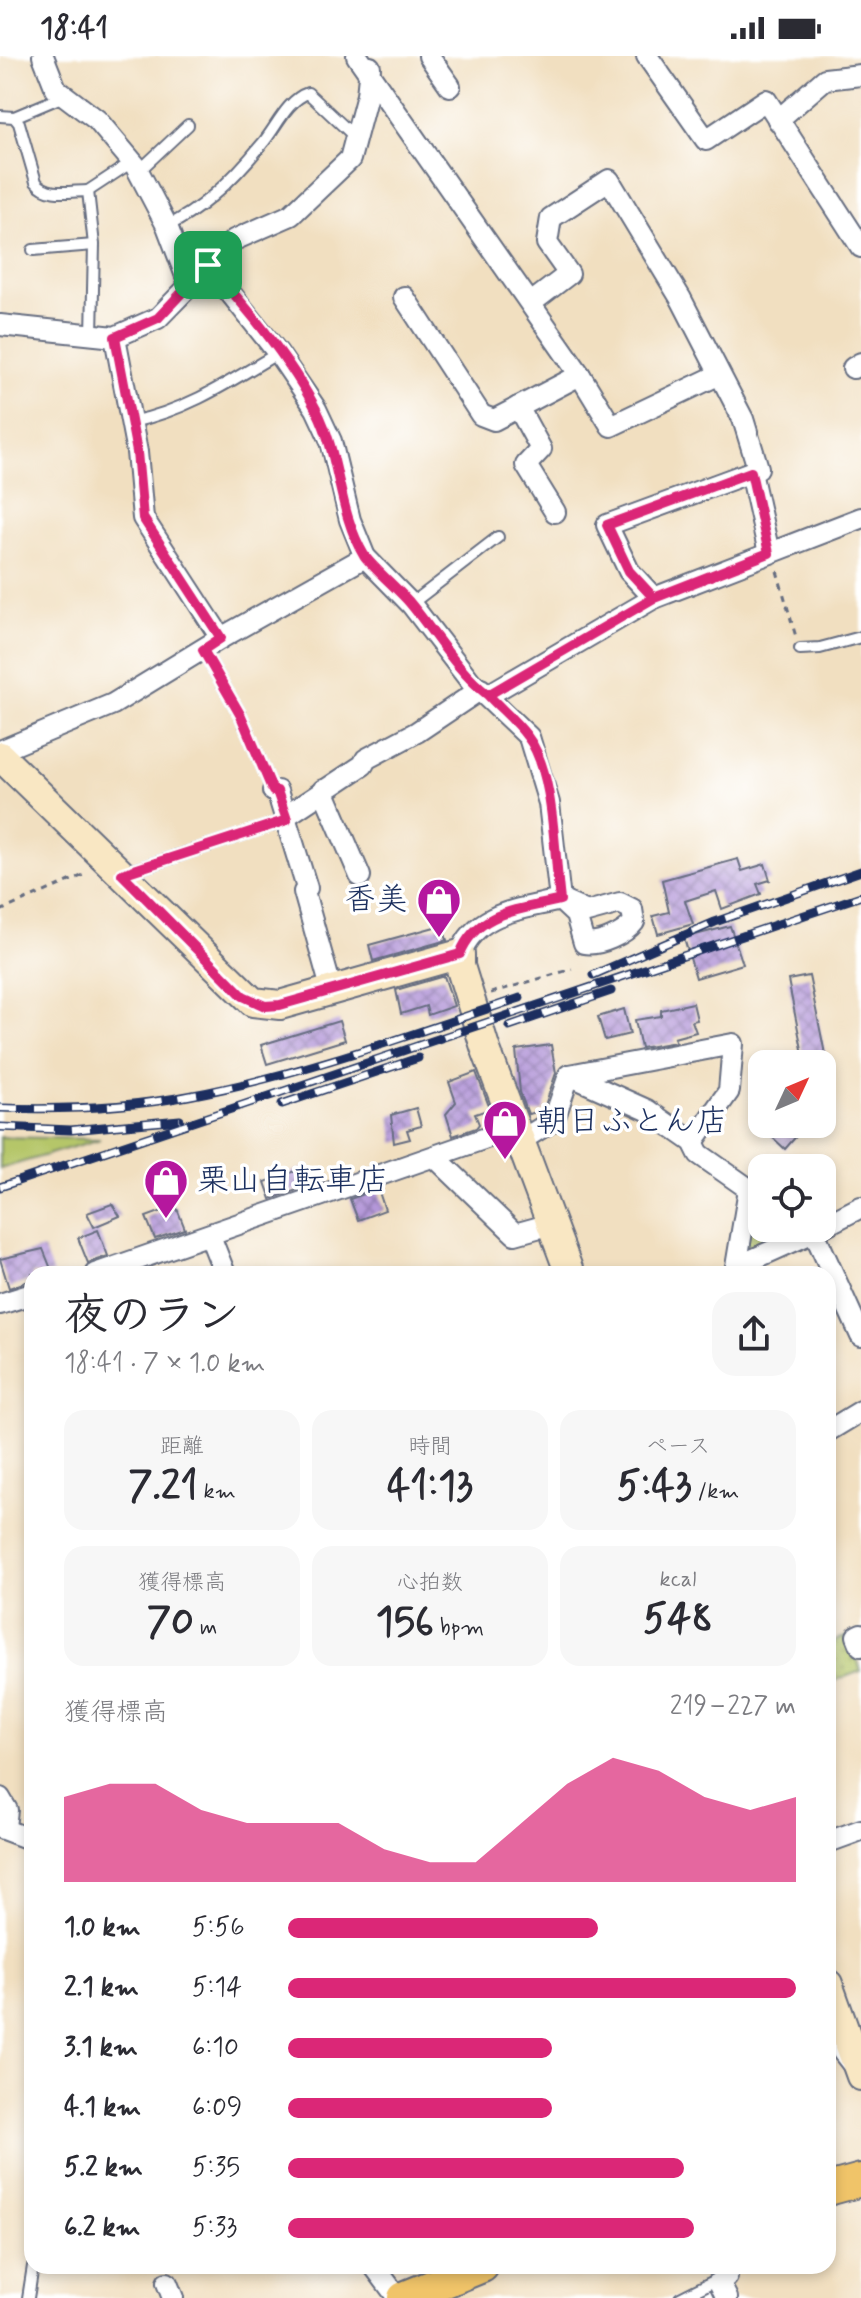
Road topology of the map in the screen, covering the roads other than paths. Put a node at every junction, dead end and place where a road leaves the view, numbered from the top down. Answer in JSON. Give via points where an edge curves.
{"nodes":[{"id":1,"x":43,"y":56,"type":"edge"},
{"id":2,"x":429,"y":56,"type":"edge"},
{"id":3,"x":647,"y":56,"type":"edge"},
{"id":4,"x":367,"y":60,"type":"edge"},
{"id":5,"x":861,"y":75,"type":"edge"},
{"id":6,"x":450,"y":86,"type":"dead end"},
{"id":7,"x":64,"y":96,"type":"junction"},
{"id":8,"x":0,"y":116,"type":"edge"},
{"id":9,"x":14,"y":117,"type":"junction"},
{"id":10,"x":778,"y":120,"type":"junction"},
{"id":11,"x":188,"y":125,"type":"dead end"},
{"id":12,"x":356,"y":138,"type":"junction"},
{"id":13,"x":135,"y":166,"type":"junction"},
{"id":14,"x":88,"y":191,"type":"junction"},
{"id":15,"x":167,"y":226,"type":"junction"},
{"id":16,"x":94,"y":245,"type":"junction"},
{"id":17,"x":861,"y":247,"type":"edge"},
{"id":18,"x":33,"y":250,"type":"dead end"},
{"id":19,"x":208,"y":265,"type":"junction"},
{"id":20,"x":189,"y":284,"type":"junction"},
{"id":21,"x":404,"y":297,"type":"dead end"},
{"id":22,"x":531,"y":303,"type":"junction"},
{"id":23,"x":0,"y":325,"type":"edge"},
{"id":24,"x":92,"y":334,"type":"junction"},
{"id":25,"x":115,"y":337,"type":"junction"},
{"id":26,"x":278,"y":353,"type":"junction"},
{"id":27,"x":580,"y":375,"type":"junction"},
{"id":28,"x":718,"y":375,"type":"junction"},
{"id":29,"x":518,"y":407,"type":"junction"},
{"id":30,"x":131,"y":422,"type":"junction"},
{"id":31,"x":751,"y":472,"type":"junction"},
{"id":32,"x":555,"y":512,"type":"dead end"},
{"id":33,"x":861,"y":518,"type":"edge"},
{"id":34,"x":498,"y":537,"type":"dead end"},
{"id":35,"x":771,"y":552,"type":"junction"},
{"id":36,"x":365,"y":557,"type":"junction"},
{"id":37,"x":654,"y":598,"type":"junction"},
{"id":38,"x":411,"y":604,"type":"junction"},
{"id":39,"x":861,"y":637,"type":"edge"},
{"id":40,"x":221,"y":638,"type":"junction"},
{"id":41,"x":800,"y":649,"type":"road end"},
{"id":42,"x":203,"y":650,"type":"junction"},
{"id":43,"x":484,"y":692,"type":"junction"},
{"id":44,"x":0,"y":754,"type":"edge"},
{"id":45,"x":323,"y":790,"type":"junction"},
{"id":46,"x":273,"y":791,"type":"joint"},
{"id":47,"x":286,"y":818,"type":"junction"},
{"id":48,"x":117,"y":869,"type":"junction"},
{"id":49,"x":360,"y":876,"type":"dead end"},
{"id":50,"x":460,"y":954,"type":"junction"},
{"id":51,"x":331,"y":988,"type":"junction"},
{"id":52,"x":569,"y":1075,"type":"junction"},
{"id":53,"x":518,"y":1135,"type":"junction"},
{"id":54,"x":693,"y":1142,"type":"junction"},
{"id":55,"x":435,"y":1157,"type":"junction"},
{"id":56,"x":861,"y":1207,"type":"edge"},
{"id":57,"x":836,"y":1220,"type":"edge"},
{"id":58,"x":551,"y":1224,"type":"junction"},
{"id":59,"x":210,"y":1236,"type":"junction"},
{"id":60,"x":794,"y":1242,"type":"edge"},
{"id":61,"x":824,"y":1242,"type":"edge"},
{"id":62,"x":119,"y":1266,"type":"edge"},
{"id":63,"x":222,"y":1266,"type":"edge"},
{"id":64,"x":567,"y":1266,"type":"edge"},
{"id":65,"x":739,"y":1266,"type":"edge"},
{"id":66,"x":748,"y":1266,"type":"edge"},
{"id":67,"x":834,"y":1266,"type":"edge"},
{"id":68,"x":836,"y":1272,"type":"edge"},
{"id":69,"x":24,"y":1296,"type":"edge"},
{"id":70,"x":0,"y":1304,"type":"edge"},
{"id":71,"x":861,"y":1336,"type":"edge"},
{"id":72,"x":861,"y":1411,"type":"edge"},
{"id":73,"x":836,"y":1426,"type":"edge"},
{"id":74,"x":861,"y":1634,"type":"edge"},
{"id":75,"x":861,"y":1646,"type":"edge"},
{"id":76,"x":0,"y":1798,"type":"edge"},
{"id":77,"x":2,"y":1827,"type":"edge"},
{"id":78,"x":861,"y":1830,"type":"edge"},
{"id":79,"x":24,"y":1837,"type":"edge"},
{"id":80,"x":836,"y":1839,"type":"edge"},
{"id":81,"x":836,"y":2006,"type":"edge"},
{"id":82,"x":836,"y":2051,"type":"edge"},
{"id":83,"x":861,"y":2075,"type":"edge"},
{"id":84,"x":861,"y":2180,"type":"edge"},
{"id":85,"x":836,"y":2187,"type":"edge"},
{"id":86,"x":32,"y":2274,"type":"edge"},
{"id":87,"x":381,"y":2274,"type":"edge"},
{"id":88,"x":462,"y":2274,"type":"edge"},
{"id":89,"x":722,"y":2282,"type":"edge"},
{"id":90,"x":28,"y":2298,"type":"edge"},
{"id":91,"x":401,"y":2298,"type":"edge"},
{"id":92,"x":680,"y":2298,"type":"edge"}],
"edges":[{"from":1,"to":7,"type":"street"},
{"from":2,"to":6,"type":"street"},
{"from":3,"to":10,"type":"street","via":[[706,140],[766,100]]},
{"from":4,"to":12,"type":"street"},
{"from":4,"to":22,"type":"street"},
{"from":5,"to":10,"type":"street","via":[[825,79]]},
{"from":7,"to":9,"type":"lane"},
{"from":7,"to":13,"type":"street","via":[[97,120]]},
{"from":8,"to":9,"type":"lane"},
{"from":9,"to":14,"type":"lane","via":[[42,189]]},
{"from":10,"to":17,"type":"street"},
{"from":11,"to":13,"type":"lane"},
{"from":12,"to":15,"type":"lane","via":[[308,93],[297,97],[213,197]]},
{"from":12,"to":19,"type":"street","via":[[350,159],[291,215],[244,233]]},
{"from":13,"to":14,"type":"lane"},
{"from":13,"to":15,"type":"street"},
{"from":14,"to":16,"type":"lane"},
{"from":15,"to":20,"type":"street"},
{"from":16,"to":18,"type":"lane"},
{"from":16,"to":24,"type":"lane"},
{"from":19,"to":20,"type":"street"},
{"from":19,"to":26,"type":"street"},
{"from":20,"to":25,"type":"street","via":[[158,318]]},
{"from":21,"to":29,"type":"street","via":[[481,415],[494,420]]},
{"from":22,"to":27,"type":"street"},
{"from":22,"to":28,"type":"street","via":[[569,274],[547,243],[551,218],[609,180],[681,299]]},
{"from":23,"to":24,"type":"street"},
{"from":24,"to":25,"type":"street"},
{"from":25,"to":30,"type":"street"},
{"from":26,"to":30,"type":"lane","via":[[208,395]]},
{"from":26,"to":36,"type":"street","via":[[331,441]]},
{"from":27,"to":28,"type":"street","via":[[611,426]]},
{"from":27,"to":29,"type":"street"},
{"from":28,"to":31,"type":"street","via":[[758,459],[758,468]]},
{"from":29,"to":32,"type":"street","via":[[541,449],[526,465]]},
{"from":30,"to":40,"type":"street","via":[[143,518]]},
{"from":31,"to":35,"type":"street"},
{"from":31,"to":37,"type":"street","via":[[607,525],[629,571]]},
{"from":33,"to":35,"type":"street"},
{"from":34,"to":38,"type":"lane"},
{"from":35,"to":37,"type":"street"},
{"from":36,"to":38,"type":"street"},
{"from":36,"to":40,"type":"street"},
{"from":37,"to":43,"type":"street"},
{"from":38,"to":43,"type":"street"},
{"from":39,"to":41,"type":"lane"},
{"from":40,"to":42,"type":"street"},
{"from":42,"to":44,"type":"street","via":[[113,704]]},
{"from":42,"to":46,"type":"lane","via":[[241,716]]},
{"from":43,"to":45,"type":"street"},
{"from":43,"to":50,"type":"street","via":[[529,737],[541,768],[560,900],[489,917],[475,927]]},
{"from":44,"to":48,"type":"main road"},
{"from":45,"to":47,"type":"street"},
{"from":45,"to":49,"type":"street"},
{"from":46,"to":47,"type":"street"},
{"from":47,"to":48,"type":"lane"},
{"from":47,"to":51,"type":"street"},
{"from":48,"to":51,"type":"main road","via":[[253,1002],[280,1005]]},
{"from":50,"to":51,"type":"main road"},
{"from":50,"to":53,"type":"main road","via":[[470,1000]]},
{"from":52,"to":53,"type":"street","via":[[554,1120]]},
{"from":52,"to":54,"type":"street","via":[[647,1110]]},
{"from":52,"to":54,"type":"street","via":[[733,1044],[729,1091]]},
{"from":53,"to":55,"type":"street"},
{"from":53,"to":58,"type":"main road"},
{"from":54,"to":65,"type":"street","via":[[699,1154],[749,1189]]},
{"from":55,"to":58,"type":"street","via":[[515,1234]]},
{"from":55,"to":59,"type":"street","via":[[388,1169]]},
{"from":56,"to":57,"type":"street"},
{"from":58,"to":64,"type":"main road"},
{"from":59,"to":62,"type":"street"},
{"from":59,"to":63,"type":"street"},
{"from":60,"to":66,"type":"street"},
{"from":61,"to":67,"type":"street"},
{"from":68,"to":71,"type":"street"},
{"from":69,"to":70,"type":"street"},
{"from":72,"to":73,"type":"street"},
{"from":74,"to":75,"type":"street"},
{"from":76,"to":77,"type":"street","via":[[7,1810]]},
{"from":77,"to":79,"type":"street"},
{"from":78,"to":80,"type":"street"},
{"from":81,"to":83,"type":"main road"},
{"from":82,"to":83,"type":"lane"},
{"from":84,"to":85,"type":"main road"},
{"from":86,"to":90,"type":"lane"},
{"from":87,"to":91,"type":"street"},
{"from":88,"to":91,"type":"main road"},
{"from":89,"to":92,"type":"lane"}]}
